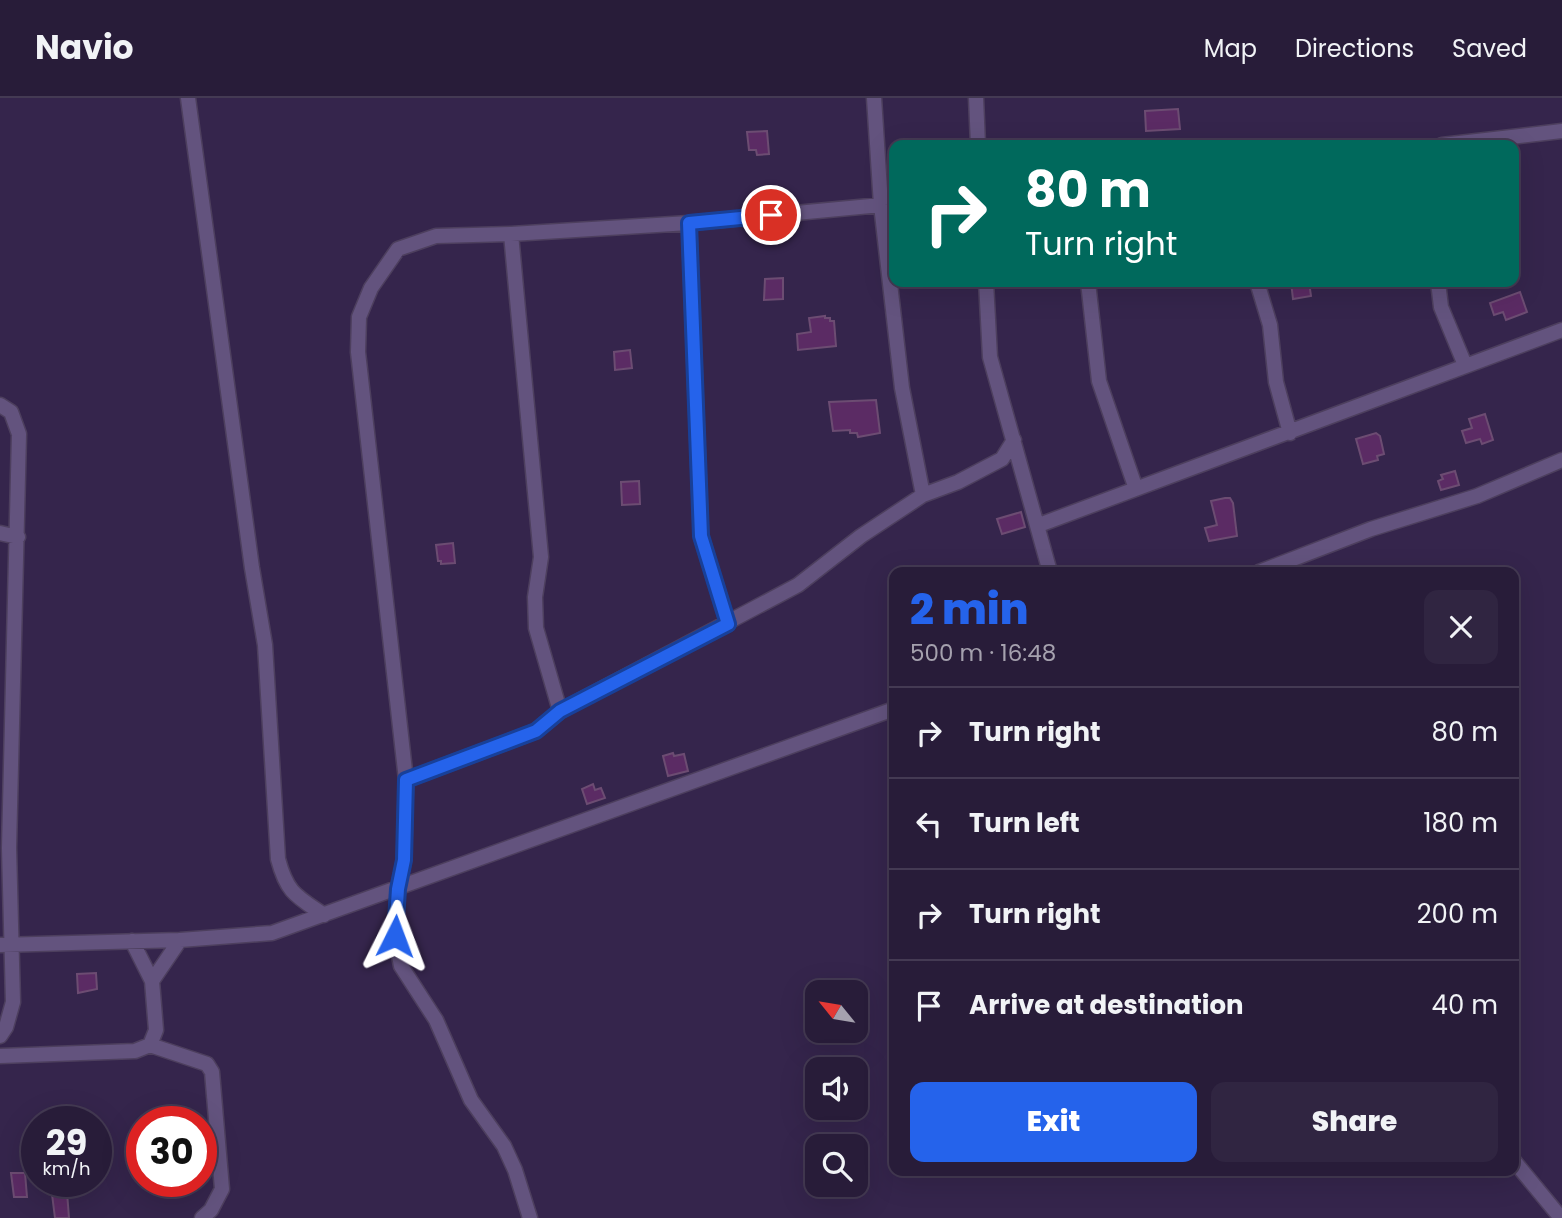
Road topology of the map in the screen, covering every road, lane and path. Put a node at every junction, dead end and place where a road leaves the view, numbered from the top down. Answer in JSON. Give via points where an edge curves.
{"nodes":[{"id":1,"x":188,"y":98,"type":"edge"},
{"id":2,"x":874,"y":98,"type":"edge"},
{"id":3,"x":975,"y":98,"type":"edge"},
{"id":4,"x":1562,"y":131,"type":"edge"},
{"id":5,"x":978,"y":140,"type":"edge"},
{"id":6,"x":1484,"y":140,"type":"edge"},
{"id":7,"x":881,"y":205,"type":"junction"},
{"id":8,"x":689,"y":223,"type":"junction"},
{"id":9,"x":511,"y":234,"type":"junction"},
{"id":10,"x":889,"y":275,"type":"edge"},
{"id":11,"x":890,"y":287,"type":"edge"},
{"id":12,"x":986,"y":287,"type":"edge"},
{"id":13,"x":1089,"y":287,"type":"edge"},
{"id":14,"x":1259,"y":287,"type":"edge"},
{"id":15,"x":1438,"y":287,"type":"edge"},
{"id":16,"x":1562,"y":330,"type":"edge"},
{"id":17,"x":1465,"y":365,"type":"junction"},
{"id":18,"x":0,"y":405,"type":"edge"},
{"id":19,"x":1290,"y":433,"type":"junction"},
{"id":20,"x":1014,"y":440,"type":"junction"},
{"id":21,"x":1562,"y":460,"type":"edge"},
{"id":22,"x":1136,"y":489,"type":"junction"},
{"id":23,"x":923,"y":495,"type":"junction"},
{"id":24,"x":1039,"y":525,"type":"junction"},
{"id":25,"x":0,"y":533,"type":"edge"},
{"id":26,"x":18,"y":537,"type":"junction"},
{"id":27,"x":1049,"y":567,"type":"edge"},
{"id":28,"x":1272,"y":567,"type":"edge"},
{"id":29,"x":728,"y":624,"type":"junction"},
{"id":30,"x":560,"y":711,"type":"junction"},
{"id":31,"x":889,"y":711,"type":"edge"},
{"id":32,"x":406,"y":780,"type":"junction"},
{"id":33,"x":5,"y":848,"type":"edge"},
{"id":34,"x":398,"y":889,"type":"junction"},
{"id":35,"x":324,"y":915,"type":"junction"},
{"id":36,"x":180,"y":940,"type":"junction"},
{"id":37,"x":132,"y":941,"type":"junction"},
{"id":38,"x":5,"y":944,"type":"edge"},
{"id":39,"x":152,"y":981,"type":"junction"},
{"id":40,"x":0,"y":1036,"type":"edge"},
{"id":41,"x":150,"y":1045,"type":"junction"},
{"id":42,"x":0,"y":1056,"type":"edge"},
{"id":43,"x":1519,"y":1167,"type":"edge"},
{"id":44,"x":202,"y":1218,"type":"edge"},
{"id":45,"x":530,"y":1218,"type":"edge"},
{"id":46,"x":1561,"y":1218,"type":"edge"}],
"edges":[{"from":1,"to":35,"type":"street","via":[[265,645],[278,859],[293,894]]},
{"from":2,"to":7,"type":"street"},
{"from":3,"to":5,"type":"street"},
{"from":4,"to":6,"type":"street"},
{"from":7,"to":8,"type":"street"},
{"from":7,"to":10,"type":"street"},
{"from":8,"to":9,"type":"street"},
{"from":8,"to":29,"type":"street","via":[[701,536]]},
{"from":9,"to":30,"type":"street","via":[[541,557],[536,628]]},
{"from":9,"to":32,"type":"street","via":[[436,236],[398,249],[371,288],[359,317],[358,352]]},
{"from":11,"to":23,"type":"street","via":[[902,388]]},
{"from":12,"to":20,"type":"street","via":[[990,357]]},
{"from":13,"to":22,"type":"street","via":[[1099,381]]},
{"from":14,"to":19,"type":"street"},
{"from":15,"to":17,"type":"street","via":[[1441,307]]},
{"from":16,"to":17,"type":"street"},
{"from":17,"to":19,"type":"street"},
{"from":18,"to":26,"type":"street","via":[[11,412],[19,435]]},
{"from":19,"to":22,"type":"street"},
{"from":20,"to":23,"type":"street","via":[[1002,459]]},
{"from":20,"to":24,"type":"street"},
{"from":21,"to":28,"type":"street","via":[[1477,496],[1371,529]]},
{"from":22,"to":24,"type":"street"},
{"from":23,"to":29,"type":"street","via":[[798,585]]},
{"from":24,"to":27,"type":"street"},
{"from":25,"to":26,"type":"street"},
{"from":26,"to":33,"type":"street"},
{"from":29,"to":30,"type":"street"},
{"from":30,"to":32,"type":"street","via":[[536,731]]},
{"from":31,"to":34,"type":"street"},
{"from":32,"to":34,"type":"street","via":[[404,860]]},
{"from":33,"to":38,"type":"street"},
{"from":34,"to":35,"type":"street"},
{"from":34,"to":45,"type":"street","via":[[395,936],[401,966],[436,1020],[471,1100],[503,1146]]},
{"from":35,"to":36,"type":"street","via":[[272,933]]},
{"from":36,"to":37,"type":"street"},
{"from":36,"to":39,"type":"street"},
{"from":37,"to":38,"type":"street"},
{"from":37,"to":39,"type":"street"},
{"from":38,"to":40,"type":"street","via":[[13,1002]]},
{"from":39,"to":41,"type":"street","via":[[156,1030]]},
{"from":41,"to":42,"type":"street","via":[[135,1051]]},
{"from":41,"to":44,"type":"street","via":[[207,1064],[212,1072],[222,1189]]},
{"from":43,"to":46,"type":"street"}]}
